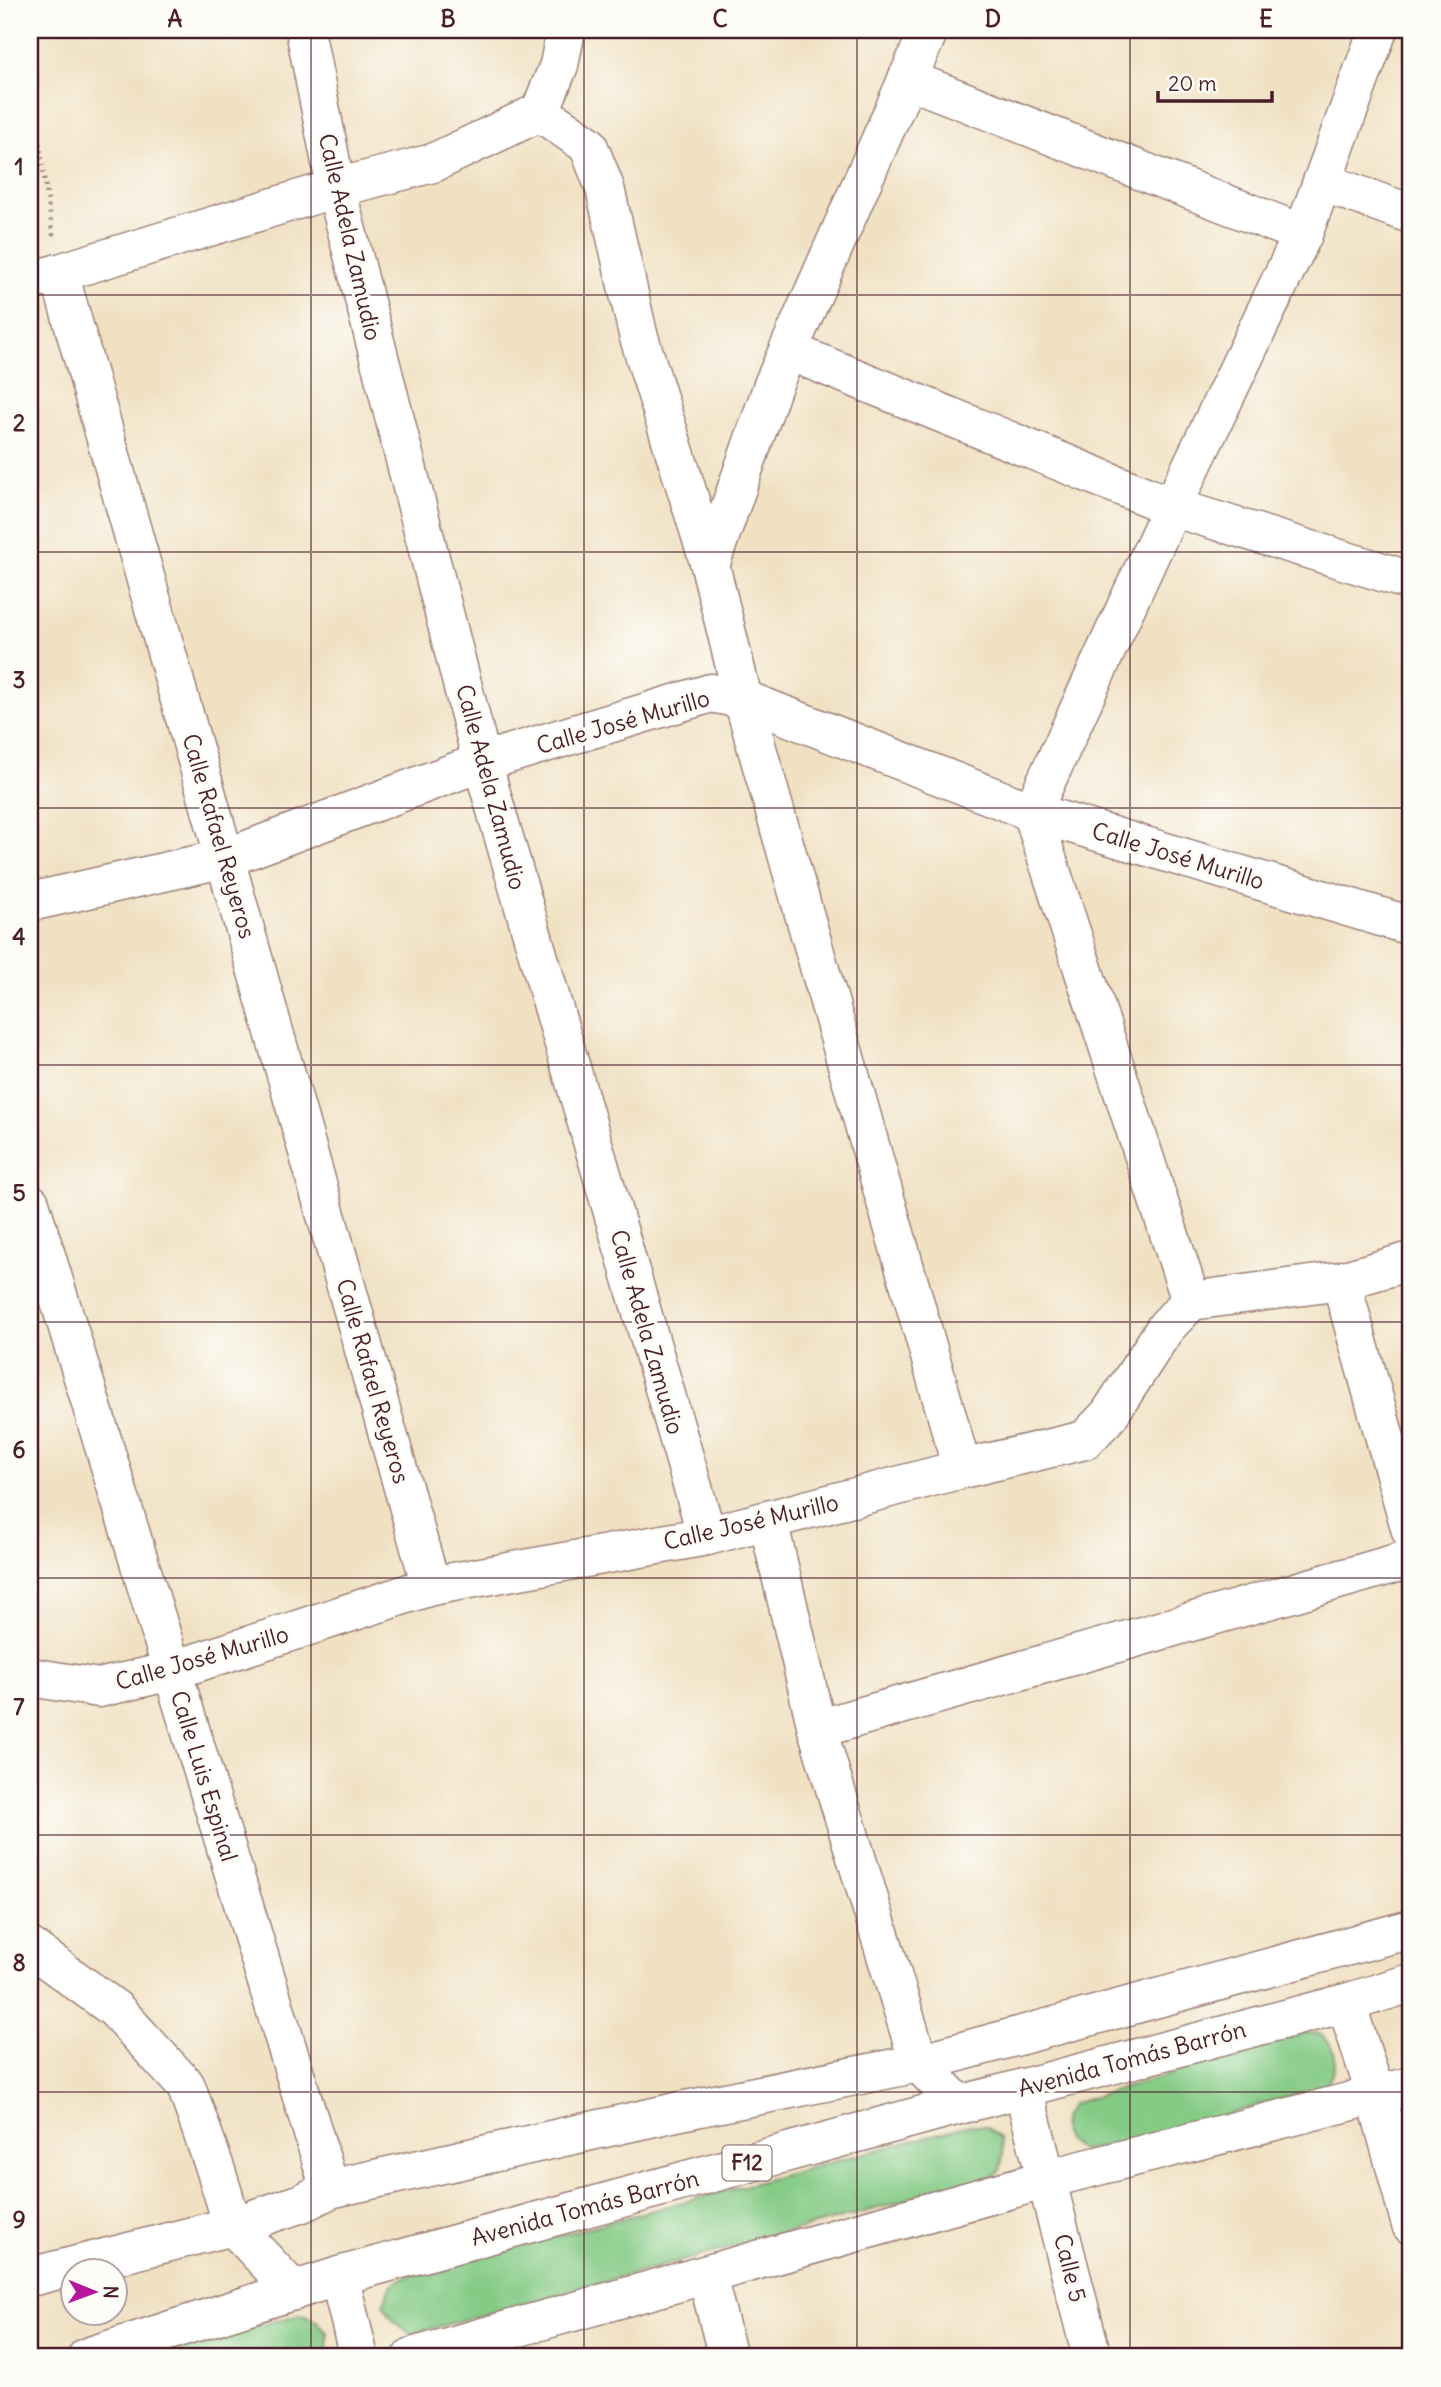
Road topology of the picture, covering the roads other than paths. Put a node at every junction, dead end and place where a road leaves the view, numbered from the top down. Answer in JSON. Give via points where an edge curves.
{"nodes":[{"id":1,"x":305,"y":30,"type":"edge"},
{"id":2,"x":566,"y":30,"type":"edge"},
{"id":3,"x":929,"y":30,"type":"edge"},
{"id":4,"x":1378,"y":30,"type":"edge"},
{"id":5,"x":907,"y":79,"type":"junction"},
{"id":6,"x":540,"y":112,"type":"junction"},
{"id":7,"x":1322,"y":183,"type":"junction"},
{"id":8,"x":336,"y":188,"type":"junction"},
{"id":9,"x":1411,"y":214,"type":"edge"},
{"id":10,"x":1303,"y":233,"type":"junction"},
{"id":11,"x":44,"y":277,"type":"edge"},
{"id":12,"x":789,"y":351,"type":"junction"},
{"id":13,"x":1172,"y":507,"type":"junction"},
{"id":14,"x":710,"y":565,"type":"junction"},
{"id":15,"x":1411,"y":581,"type":"edge"},
{"id":16,"x":743,"y":699,"type":"junction"},
{"id":17,"x":482,"y":762,"type":"junction"},
{"id":18,"x":1032,"y":812,"type":"junction"},
{"id":19,"x":226,"y":858,"type":"junction"},
{"id":20,"x":30,"y":902,"type":"edge"},
{"id":21,"x":1411,"y":926,"type":"edge"},
{"id":22,"x":30,"y":1203,"type":"edge"},
{"id":23,"x":1411,"y":1261,"type":"edge"},
{"id":24,"x":1340,"y":1281,"type":"junction"},
{"id":25,"x":1191,"y":1301,"type":"junction"},
{"id":26,"x":962,"y":1469,"type":"junction"},
{"id":27,"x":768,"y":1520,"type":"junction"},
{"id":28,"x":1411,"y":1531,"type":"edge"},
{"id":29,"x":707,"y":1536,"type":"junction"},
{"id":30,"x":1411,"y":1559,"type":"edge"},
{"id":31,"x":430,"y":1586,"type":"junction"},
{"id":32,"x":172,"y":1671,"type":"junction"},
{"id":33,"x":30,"y":1677,"type":"edge"},
{"id":34,"x":817,"y":1729,"type":"junction"},
{"id":35,"x":1411,"y":1929,"type":"edge"},
{"id":36,"x":30,"y":1947,"type":"edge"},
{"id":37,"x":1411,"y":1983,"type":"edge"},
{"id":38,"x":1346,"y":2003,"type":"junction"},
{"id":39,"x":919,"y":2063,"type":"junction"},
{"id":40,"x":1023,"y":2088,"type":"junction"},
{"id":41,"x":1393,"y":2091,"type":"edge"},
{"id":42,"x":959,"y":2105,"type":"junction"},
{"id":43,"x":1047,"y":2179,"type":"junction"},
{"id":44,"x":330,"y":2189,"type":"junction"},
{"id":45,"x":1411,"y":2225,"type":"edge"},
{"id":46,"x":233,"y":2226,"type":"junction"},
{"id":47,"x":339,"y":2276,"type":"junction"},
{"id":48,"x":707,"y":2276,"type":"junction"},
{"id":49,"x":30,"y":2277,"type":"edge"},
{"id":50,"x":294,"y":2291,"type":"junction"},
{"id":51,"x":87,"y":2357,"type":"edge"},
{"id":52,"x":359,"y":2357,"type":"edge"},
{"id":53,"x":412,"y":2357,"type":"edge"},
{"id":54,"x":728,"y":2357,"type":"edge"},
{"id":55,"x":1093,"y":2357,"type":"edge"}],
"edges":[{"from":1,"to":8,"type":"street","name":"Calle Adela Zamudio"},
{"from":2,"to":6,"type":"street","via":[[559,65]]},
{"from":3,"to":5,"type":"street"},
{"from":4,"to":7,"type":"street"},
{"from":5,"to":10,"type":"street"},
{"from":5,"to":12,"type":"street"},
{"from":6,"to":8,"type":"street","via":[[433,163]]},
{"from":6,"to":14,"type":"street","via":[[588,145],[605,188],[638,334]]},
{"from":7,"to":9,"type":"street"},
{"from":7,"to":10,"type":"street"},
{"from":8,"to":11,"type":"street"},
{"from":8,"to":17,"type":"street","name":"Calle Adela Zamudio"},
{"from":10,"to":13,"type":"street"},
{"from":11,"to":19,"type":"street","name":"Calle Rafael Reyeros"},
{"from":12,"to":13,"type":"street"},
{"from":12,"to":14,"type":"street"},
{"from":13,"to":15,"type":"street"},
{"from":13,"to":18,"type":"street"},
{"from":14,"to":16,"type":"street"},
{"from":16,"to":17,"type":"street","name":"Calle José Murillo","via":[[711,693]]},
{"from":16,"to":18,"type":"street","name":"Calle José Murillo"},
{"from":16,"to":26,"type":"street"},
{"from":17,"to":19,"type":"street","name":"Calle José Murillo"},
{"from":17,"to":29,"type":"street","name":"Calle Adela Zamudio"},
{"from":18,"to":21,"type":"street","name":"Calle José Murillo"},
{"from":18,"to":25,"type":"street"},
{"from":19,"to":20,"type":"street","name":"Calle José Murillo"},
{"from":19,"to":31,"type":"street","name":"Calle Rafael Reyeros"},
{"from":22,"to":32,"type":"street","name":"Calle Luis Espinal"},
{"from":23,"to":24,"type":"street"},
{"from":24,"to":25,"type":"street"},
{"from":24,"to":28,"type":"street"},
{"from":25,"to":26,"type":"street","name":"Calle José Murillo","via":[[1166,1327],[1109,1415],[1085,1440]]},
{"from":26,"to":27,"type":"street","name":"Calle José Murillo"},
{"from":27,"to":29,"type":"street","name":"Calle José Murillo"},
{"from":27,"to":34,"type":"street"},
{"from":29,"to":31,"type":"street","name":"Calle José Murillo"},
{"from":30,"to":34,"type":"street"},
{"from":31,"to":32,"type":"street","name":"Calle José Murillo"},
{"from":32,"to":33,"type":"street","name":"Calle José Murillo","via":[[99,1688]]},
{"from":32,"to":44,"type":"street","name":"Calle Luis Espinal"},
{"from":34,"to":39,"type":"street"},
{"from":35,"to":39,"type":"street"},
{"from":36,"to":46,"type":"street","via":[[115,2009],[186,2086]]},
{"from":37,"to":38,"type":"street","name":"Avenida Tomás Barrón","number":"F12"},
{"from":38,"to":40,"type":"street","name":"Avenida Tomás Barrón","number":"F12"},
{"from":38,"to":41,"type":"street"},
{"from":39,"to":42,"type":"street"},
{"from":39,"to":44,"type":"street"},
{"from":40,"to":42,"type":"street","name":"Avenida Tomás Barrón","number":"F12"},
{"from":40,"to":43,"type":"street","name":"Calle 5"},
{"from":41,"to":43,"type":"street"},
{"from":41,"to":45,"type":"street"},
{"from":42,"to":47,"type":"street","name":"Avenida Tomás Barrón","number":"F12"},
{"from":43,"to":48,"type":"street"},
{"from":43,"to":55,"type":"street","name":"Calle 5"},
{"from":44,"to":46,"type":"street"},
{"from":46,"to":49,"type":"street"},
{"from":46,"to":50,"type":"street"},
{"from":47,"to":50,"type":"street","name":"Avenida Tomás Barrón","number":"F12"},
{"from":47,"to":52,"type":"street"},
{"from":48,"to":53,"type":"street"},
{"from":48,"to":54,"type":"street"},
{"from":50,"to":51,"type":"street","name":"Avenida Tomás Barrón","number":"F12"}]}
